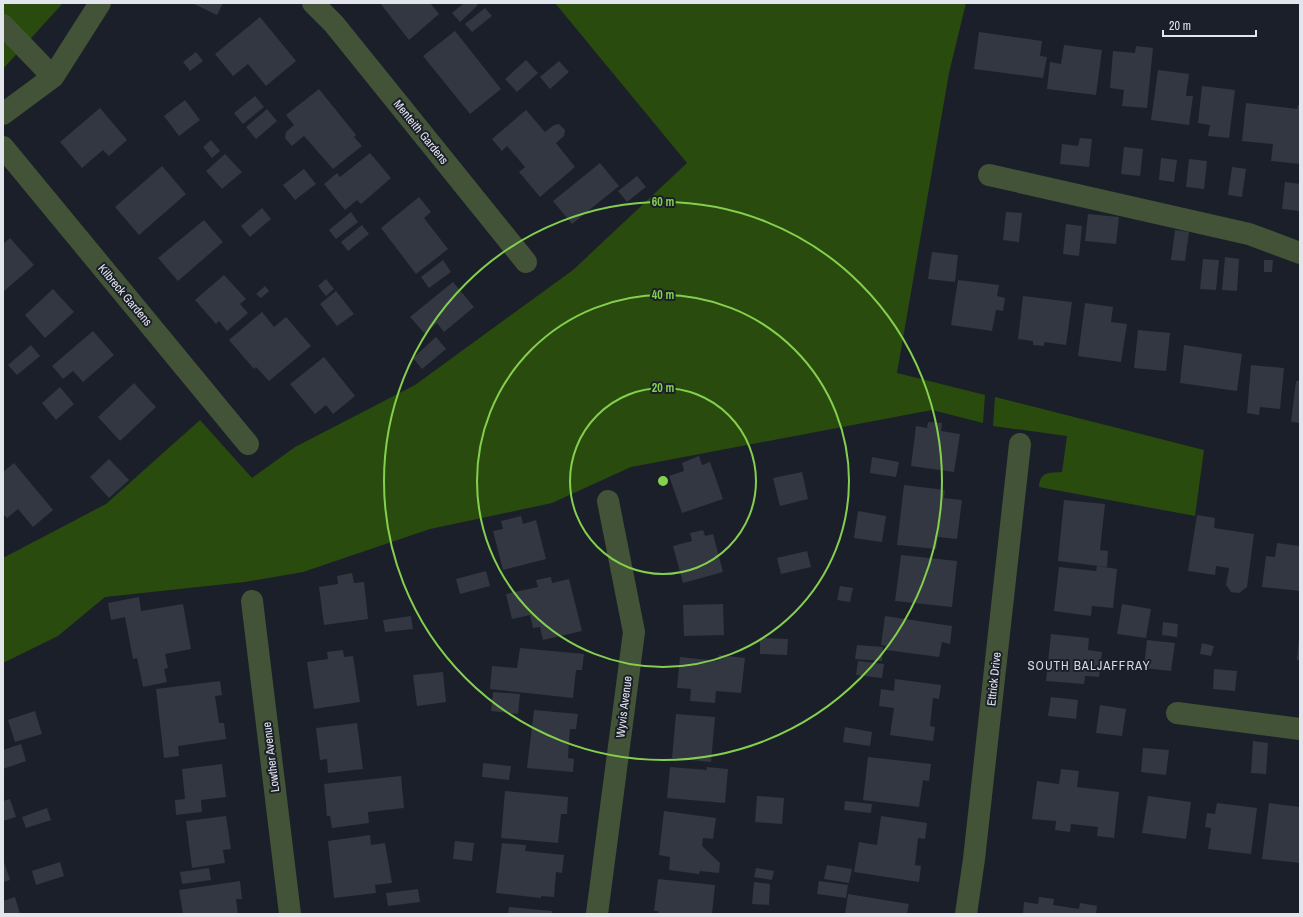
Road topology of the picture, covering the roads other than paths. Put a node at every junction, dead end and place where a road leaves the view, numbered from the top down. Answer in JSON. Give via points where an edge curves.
{"nodes":[{"id":1,"x":100,"y":3,"type":"edge"},
{"id":2,"x":313,"y":3,"type":"edge"},
{"id":3,"x":3,"y":25,"type":"edge"},
{"id":4,"x":53,"y":77,"type":"junction"},
{"id":5,"x":3,"y":114,"type":"edge"},
{"id":6,"x":3,"y":147,"type":"edge"},
{"id":7,"x":989,"y":175,"type":"dead end"},
{"id":8,"x":1300,"y":253,"type":"edge"},
{"id":9,"x":526,"y":262,"type":"dead end"},
{"id":10,"x":248,"y":444,"type":"dead end"},
{"id":11,"x":1020,"y":444,"type":"dead end"},
{"id":12,"x":608,"y":500,"type":"dead end"},
{"id":13,"x":252,"y":601,"type":"dead end"},
{"id":14,"x":1177,"y":713,"type":"dead end"},
{"id":15,"x":1300,"y":729,"type":"edge"},
{"id":16,"x":290,"y":914,"type":"edge"},
{"id":17,"x":597,"y":914,"type":"edge"},
{"id":18,"x":966,"y":914,"type":"edge"}],
"edges":[{"from":1,"to":4,"type":"street"},
{"from":2,"to":9,"type":"street","name":"Menteith Gardens","via":[[334,24]]},
{"from":3,"to":4,"type":"street"},
{"from":4,"to":5,"type":"street"},
{"from":6,"to":10,"type":"street","name":"Kilbreck Gardens"},
{"from":7,"to":8,"type":"street","via":[[1249,234]]},
{"from":11,"to":18,"type":"street","name":"Ettrick Drive"},
{"from":12,"to":17,"type":"street","name":"Wyvis Avenue","via":[[634,632]]},
{"from":13,"to":16,"type":"street","name":"Lowther Avenue"},
{"from":14,"to":15,"type":"street"}]}
